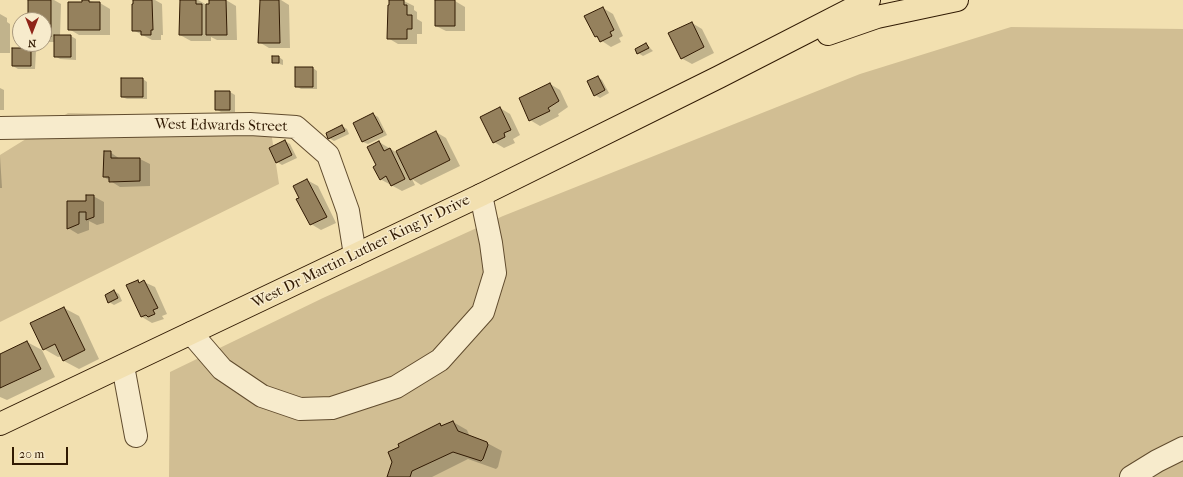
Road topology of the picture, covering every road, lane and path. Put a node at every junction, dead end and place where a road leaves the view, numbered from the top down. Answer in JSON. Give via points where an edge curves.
{"nodes":[{"id":1,"x":856,"y":0,"type":"edge"},
{"id":2,"x":869,"y":0,"type":"edge"},
{"id":3,"x":957,"y":0,"type":"edge"},
{"id":4,"x":832,"y":19,"type":"junction"},
{"id":5,"x":719,"y":77,"type":"junction"},
{"id":6,"x":0,"y":128,"type":"edge"},
{"id":7,"x":481,"y":195,"type":"junction"},
{"id":8,"x":355,"y":255,"type":"junction"},
{"id":9,"x":191,"y":333,"type":"junction"},
{"id":10,"x":123,"y":366,"type":"junction"},
{"id":11,"x":0,"y":424,"type":"edge"},
{"id":12,"x":136,"y":436,"type":"dead end"},
{"id":13,"x":1183,"y":448,"type":"edge"},
{"id":14,"x":1131,"y":477,"type":"edge"}],
"edges":[{"from":1,"to":4,"type":"main road"},
{"from":2,"to":4,"type":"main road","name":"West Dr Martin Luther King Jr Drive"},
{"from":3,"to":5,"type":"main road","name":"West Dr Martin Luther King Jr Drive","via":[[856,24],[792,46]]},
{"from":4,"to":5,"type":"main road","name":"West Dr Martin Luther King Jr Drive"},
{"from":5,"to":7,"type":"main road","name":"West Dr Martin Luther King Jr Drive"},
{"from":6,"to":8,"type":"street","name":"West Edwards Street","via":[[250,124],[296,127],[328,155],[348,211]]},
{"from":7,"to":8,"type":"main road","name":"West Dr Martin Luther King Jr Drive"},
{"from":7,"to":9,"type":"street","via":[[495,273],[483,312],[440,360],[396,387],[332,408],[300,409],[262,396],[222,369]]},
{"from":8,"to":9,"type":"main road","name":"West Dr Martin Luther King Jr Drive"},
{"from":9,"to":10,"type":"main road","name":"West Dr Martin Luther King Jr Drive"},
{"from":10,"to":11,"type":"main road","name":"West Dr Martin Luther King Jr Drive"},
{"from":10,"to":12,"type":"street"},
{"from":13,"to":14,"type":"street"}]}
